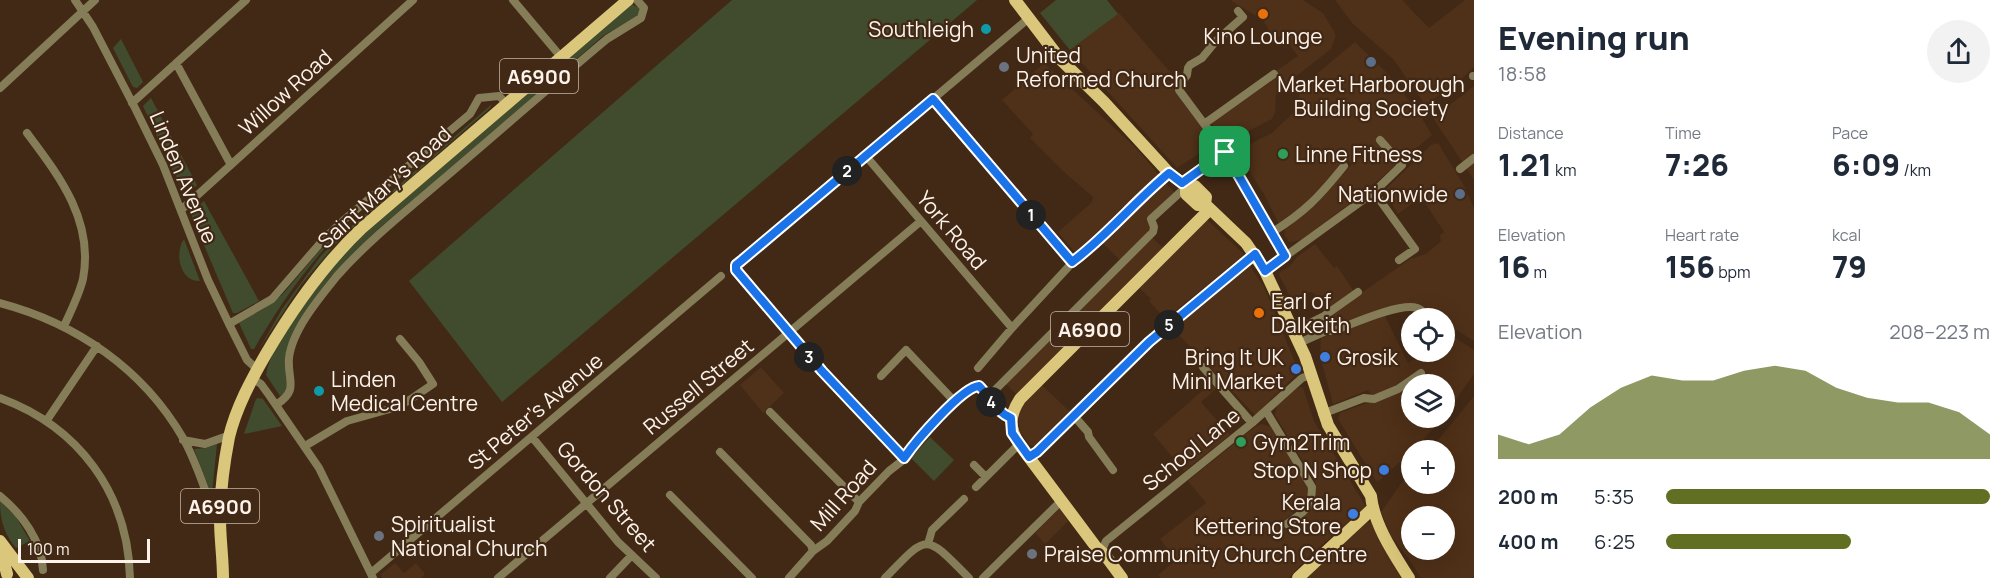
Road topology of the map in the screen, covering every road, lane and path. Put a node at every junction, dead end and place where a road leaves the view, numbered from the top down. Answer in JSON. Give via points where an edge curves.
{"nodes":[{"id":1,"x":75,"y":0,"type":"edge"},
{"id":2,"x":95,"y":0,"type":"edge"},
{"id":3,"x":246,"y":0,"type":"edge"},
{"id":4,"x":413,"y":0,"type":"edge"},
{"id":5,"x":513,"y":0,"type":"edge"},
{"id":6,"x":628,"y":0,"type":"edge"},
{"id":7,"x":638,"y":0,"type":"edge"},
{"id":8,"x":1015,"y":0,"type":"edge"},
{"id":9,"x":83,"y":11,"type":"junction"},
{"id":10,"x":1238,"y":11,"type":"dead end"},
{"id":11,"x":1029,"y":18,"type":"junction"},
{"id":12,"x":561,"y":57,"type":"junction"},
{"id":13,"x":176,"y":63,"type":"junction"},
{"id":14,"x":1274,"y":74,"type":"dead end"},
{"id":15,"x":0,"y":88,"type":"edge"},
{"id":16,"x":933,"y":99,"type":"junction"},
{"id":17,"x":132,"y":103,"type":"junction"},
{"id":18,"x":507,"y":104,"type":"junction"},
{"id":19,"x":1204,"y":124,"type":"junction"},
{"id":20,"x":27,"y":133,"type":"dead end"},
{"id":21,"x":1380,"y":140,"type":"dead end"},
{"id":22,"x":1225,"y":152,"type":"junction"},
{"id":23,"x":865,"y":155,"type":"junction"},
{"id":24,"x":1474,"y":158,"type":"edge"},
{"id":25,"x":231,"y":165,"type":"junction"},
{"id":26,"x":1344,"y":166,"type":"dead end"},
{"id":27,"x":1461,"y":169,"type":"dead end"},
{"id":28,"x":1169,"y":173,"type":"junction"},
{"id":29,"x":1184,"y":185,"type":"junction"},
{"id":30,"x":1374,"y":192,"type":"junction"},
{"id":31,"x":1208,"y":207,"type":"junction"},
{"id":32,"x":181,"y":210,"type":"junction"},
{"id":33,"x":921,"y":221,"type":"junction"},
{"id":34,"x":1271,"y":233,"type":"junction"},
{"id":35,"x":1285,"y":256,"type":"junction"},
{"id":36,"x":1399,"y":260,"type":"dead end"},
{"id":37,"x":1072,"y":262,"type":"junction"},
{"id":38,"x":1260,"y":263,"type":"junction"},
{"id":39,"x":722,"y":276,"type":"dead end"},
{"id":40,"x":1358,"y":292,"type":"dead end"},
{"id":41,"x":0,"y":303,"type":"edge"},
{"id":42,"x":1401,"y":308,"type":"edge"},
{"id":43,"x":1403,"y":308,"type":"edge"},
{"id":44,"x":1418,"y":308,"type":"edge"},
{"id":45,"x":229,"y":324,"type":"junction"},
{"id":46,"x":64,"y":326,"type":"junction"},
{"id":47,"x":1012,"y":328,"type":"junction"},
{"id":48,"x":788,"y":333,"type":"junction"},
{"id":49,"x":1296,"y":337,"type":"junction"},
{"id":50,"x":400,"y":339,"type":"dead end"},
{"id":51,"x":97,"y":346,"type":"junction"},
{"id":52,"x":1203,"y":367,"type":"dead end"},
{"id":53,"x":978,"y":368,"type":"dead end"},
{"id":54,"x":1421,"y":373,"type":"dead end"},
{"id":55,"x":255,"y":374,"type":"junction"},
{"id":56,"x":1311,"y":375,"type":"junction"},
{"id":57,"x":881,"y":376,"type":"dead end"},
{"id":58,"x":0,"y":398,"type":"edge"},
{"id":59,"x":988,"y":398,"type":"junction"},
{"id":60,"x":955,"y":402,"type":"junction"},
{"id":61,"x":276,"y":405,"type":"junction"},
{"id":62,"x":1266,"y":411,"type":"junction"},
{"id":63,"x":770,"y":412,"type":"dead end"},
{"id":64,"x":1322,"y":414,"type":"junction"},
{"id":65,"x":1074,"y":416,"type":"junction"},
{"id":66,"x":1011,"y":418,"type":"junction"},
{"id":67,"x":47,"y":420,"type":"junction"},
{"id":68,"x":1252,"y":423,"type":"junction"},
{"id":69,"x":230,"y":435,"type":"junction"},
{"id":70,"x":531,"y":437,"type":"junction"},
{"id":71,"x":183,"y":440,"type":"junction"},
{"id":72,"x":1019,"y":444,"type":"junction"},
{"id":73,"x":305,"y":446,"type":"junction"},
{"id":74,"x":720,"y":452,"type":"dead end"},
{"id":75,"x":1029,"y":457,"type":"junction"},
{"id":76,"x":904,"y":458,"type":"junction"},
{"id":77,"x":974,"y":465,"type":"dead end"},
{"id":78,"x":1113,"y":470,"type":"dead end"},
{"id":79,"x":986,"y":477,"type":"junction"},
{"id":80,"x":976,"y":487,"type":"dead end"},
{"id":81,"x":670,"y":495,"type":"dead end"},
{"id":82,"x":0,"y":496,"type":"edge"},
{"id":83,"x":964,"y":499,"type":"dead end"},
{"id":84,"x":1061,"y":501,"type":"junction"},
{"id":85,"x":859,"y":502,"type":"junction"},
{"id":86,"x":586,"y":503,"type":"junction"},
{"id":87,"x":1369,"y":512,"type":"junction"},
{"id":88,"x":220,"y":516,"type":"junction"},
{"id":89,"x":1287,"y":524,"type":"dead end"},
{"id":90,"x":0,"y":541,"type":"edge"},
{"id":91,"x":928,"y":544,"type":"junction"},
{"id":92,"x":0,"y":546,"type":"edge"},
{"id":93,"x":813,"y":551,"type":"junction"},
{"id":94,"x":632,"y":555,"type":"junction"},
{"id":95,"x":1105,"y":555,"type":"junction"},
{"id":96,"x":43,"y":570,"type":"dead end"},
{"id":97,"x":25,"y":575,"type":"edge"},
{"id":98,"x":372,"y":575,"type":"edge"},
{"id":99,"x":6,"y":576,"type":"edge"},
{"id":100,"x":130,"y":578,"type":"edge"},
{"id":101,"x":223,"y":578,"type":"edge"},
{"id":102,"x":498,"y":578,"type":"edge"},
{"id":103,"x":610,"y":578,"type":"edge"},
{"id":104,"x":656,"y":578,"type":"edge"},
{"id":105,"x":752,"y":578,"type":"edge"},
{"id":106,"x":789,"y":578,"type":"edge"},
{"id":107,"x":885,"y":578,"type":"edge"},
{"id":108,"x":969,"y":578,"type":"edge"},
{"id":109,"x":983,"y":578,"type":"edge"},
{"id":110,"x":1122,"y":578,"type":"edge"},
{"id":111,"x":1298,"y":578,"type":"edge"},
{"id":112,"x":1410,"y":578,"type":"edge"}],
"edges":[{"from":1,"to":9,"type":"street","name":"Linden Avenue"},
{"from":2,"to":9,"type":"street"},
{"from":3,"to":13,"type":"street"},
{"from":4,"to":25,"type":"street","name":"Willow Road"},
{"from":5,"to":12,"type":"street"},
{"from":6,"to":12,"type":"main road","name":"Saint Mary's Road","number":"A6900"},
{"from":7,"to":61,"type":"street","name":"Saint Mary's Road","via":[[644,8],[641,18],[607,39],[348,264],[296,336],[289,356],[292,387]]},
{"from":8,"to":11,"type":"main road"},
{"from":9,"to":15,"type":"street"},
{"from":9,"to":17,"type":"street","name":"Linden Avenue"},
{"from":10,"to":19,"type":"street","via":[[1244,17],[1190,65],[1181,83],[1179,90]]},
{"from":11,"to":16,"type":"street"},
{"from":11,"to":28,"type":"main road","via":[[1060,59]]},
{"from":12,"to":18,"type":"main road","name":"Saint Mary's Road","number":"A6900"},
{"from":13,"to":17,"type":"street"},
{"from":13,"to":25,"type":"street"},
{"from":14,"to":19,"type":"street"},
{"from":16,"to":23,"type":"street"},
{"from":16,"to":37,"type":"street"},
{"from":17,"to":32,"type":"street","name":"Linden Avenue"},
{"from":18,"to":45,"type":"street","name":"Saint Mary's Road","via":[[499,96],[479,98],[470,114],[323,240],[281,291]]},
{"from":18,"to":55,"type":"main road","name":"Saint Mary's Road","number":"A6900","via":[[344,245],[303,295]]},
{"from":19,"to":22,"type":"street"},
{"from":20,"to":46,"type":"street","via":[[66,187],[82,229],[82,280]]},
{"from":21,"to":30,"type":"street","via":[[1402,165]]},
{"from":22,"to":29,"type":"street"},
{"from":22,"to":34,"type":"street"},
{"from":23,"to":33,"type":"street","name":"York Road"},
{"from":23,"to":48,"type":"street","via":[[736,265],[736,270]]},
{"from":24,"to":27,"type":"street"},
{"from":25,"to":32,"type":"street","name":"Willow Road"},
{"from":26,"to":34,"type":"street","via":[[1298,217]]},
{"from":28,"to":29,"type":"main road"},
{"from":28,"to":37,"type":"street"},
{"from":29,"to":31,"type":"main road","via":[[1195,186],[1206,198]]},
{"from":29,"to":59,"type":"street","via":[[1151,219],[1153,232]]},
{"from":30,"to":35,"type":"street"},
{"from":30,"to":36,"type":"street","via":[[1415,249]]},
{"from":31,"to":38,"type":"main road"},
{"from":31,"to":66,"type":"main road","number":"A6900","via":[[1020,399]]},
{"from":32,"to":45,"type":"street","name":"Linden Avenue"},
{"from":33,"to":47,"type":"street","name":"York Road"},
{"from":33,"to":48,"type":"street","name":"Russell Street"},
{"from":34,"to":35,"type":"street"},
{"from":35,"to":38,"type":"street"},
{"from":37,"to":47,"type":"street"},
{"from":38,"to":49,"type":"main road"},
{"from":38,"to":65,"type":"street","via":[[1149,342]]},
{"from":39,"to":70,"type":"street","name":"St Peter's Avenue"},
{"from":40,"to":49,"type":"street"},
{"from":41,"to":46,"type":"street"},
{"from":42,"to":49,"type":"street","via":[[1333,331]]},
{"from":43,"to":44,"type":"street"},
{"from":45,"to":55,"type":"street","name":"Linden Avenue"},
{"from":46,"to":51,"type":"street"},
{"from":47,"to":53,"type":"street"},
{"from":48,"to":76,"type":"street"},
{"from":48,"to":86,"type":"street","name":"Russell Street"},
{"from":49,"to":56,"type":"main road"},
{"from":50,"to":73,"type":"street","via":[[433,384],[408,401],[347,421]]},
{"from":51,"to":67,"type":"street"},
{"from":51,"to":71,"type":"street","via":[[123,365],[155,399]]},
{"from":52,"to":68,"type":"street"},
{"from":54,"to":64,"type":"street","via":[[1374,399],[1364,398]]},
{"from":55,"to":61,"type":"street","name":"Linden Avenue"},
{"from":55,"to":69,"type":"main road","name":"Saint Mary's Road","number":"A6900"},
{"from":56,"to":62,"type":"street","name":"School Lane","via":[[1302,378]]},
{"from":56,"to":64,"type":"main road"},
{"from":57,"to":60,"type":"street","via":[[906,350]]},
{"from":58,"to":67,"type":"street"},
{"from":59,"to":60,"type":"street","name":"Mill Road","via":[[975,386]]},
{"from":59,"to":66,"type":"street","via":[[996,409]]},
{"from":60,"to":76,"type":"street","name":"Mill Road"},
{"from":61,"to":73,"type":"street","name":"Linden Avenue"},
{"from":62,"to":68,"type":"street","name":"School Lane"},
{"from":62,"to":89,"type":"street","via":[[1312,487],[1307,509]]},
{"from":63,"to":85,"type":"street"},
{"from":64,"to":87,"type":"main road","via":[[1371,496]]},
{"from":65,"to":75,"type":"street"},
{"from":65,"to":78,"type":"street"},
{"from":66,"to":72,"type":"main road","via":[[1012,433]]},
{"from":67,"to":100,"type":"street","via":[[83,453],[112,497],[126,542]]},
{"from":68,"to":95,"type":"street","name":"School Lane","via":[[1106,541]]},
{"from":69,"to":71,"type":"street","via":[[205,444]]},
{"from":69,"to":88,"type":"main road","name":"Saint Mary's Road","number":"A6900"},
{"from":70,"to":86,"type":"street","name":"Gordon Street"},
{"from":70,"to":98,"type":"street","name":"St Peter's Avenue"},
{"from":71,"to":88,"type":"street","via":[[213,510]]},
{"from":72,"to":75,"type":"main road"},
{"from":72,"to":79,"type":"street"},
{"from":73,"to":98,"type":"street","name":"Linden Avenue"},
{"from":74,"to":93,"type":"street"},
{"from":75,"to":84,"type":"main road"},
{"from":76,"to":85,"type":"street","name":"Mill Road"},
{"from":77,"to":79,"type":"street"},
{"from":79,"to":80,"type":"street"},
{"from":81,"to":105,"type":"street"},
{"from":82,"to":96,"type":"street","via":[[33,534]]},
{"from":83,"to":91,"type":"street","via":[[932,530]]},
{"from":84,"to":95,"type":"main road"},
{"from":84,"to":109,"type":"street"},
{"from":85,"to":93,"type":"street","name":"Mill Road","via":[[827,541]]},
{"from":86,"to":94,"type":"street","name":"Gordon Street"},
{"from":86,"to":102,"type":"street","name":"Russell Street"},
{"from":87,"to":111,"type":"main road"},
{"from":87,"to":112,"type":"main road"},
{"from":88,"to":101,"type":"main road","name":"Saint Mary's Road","number":"A6900"},
{"from":90,"to":97,"type":"main road"},
{"from":91,"to":107,"type":"street","via":[[918,545]]},
{"from":91,"to":108,"type":"street","via":[[938,547]]},
{"from":92,"to":99,"type":"main road"},
{"from":93,"to":106,"type":"street","name":"Mill Road"},
{"from":94,"to":103,"type":"street"},
{"from":94,"to":104,"type":"street","name":"Gordon Street"},
{"from":95,"to":110,"type":"main road"},
{"from":97,"to":99,"type":"main road","via":[[14,570]]}]}
